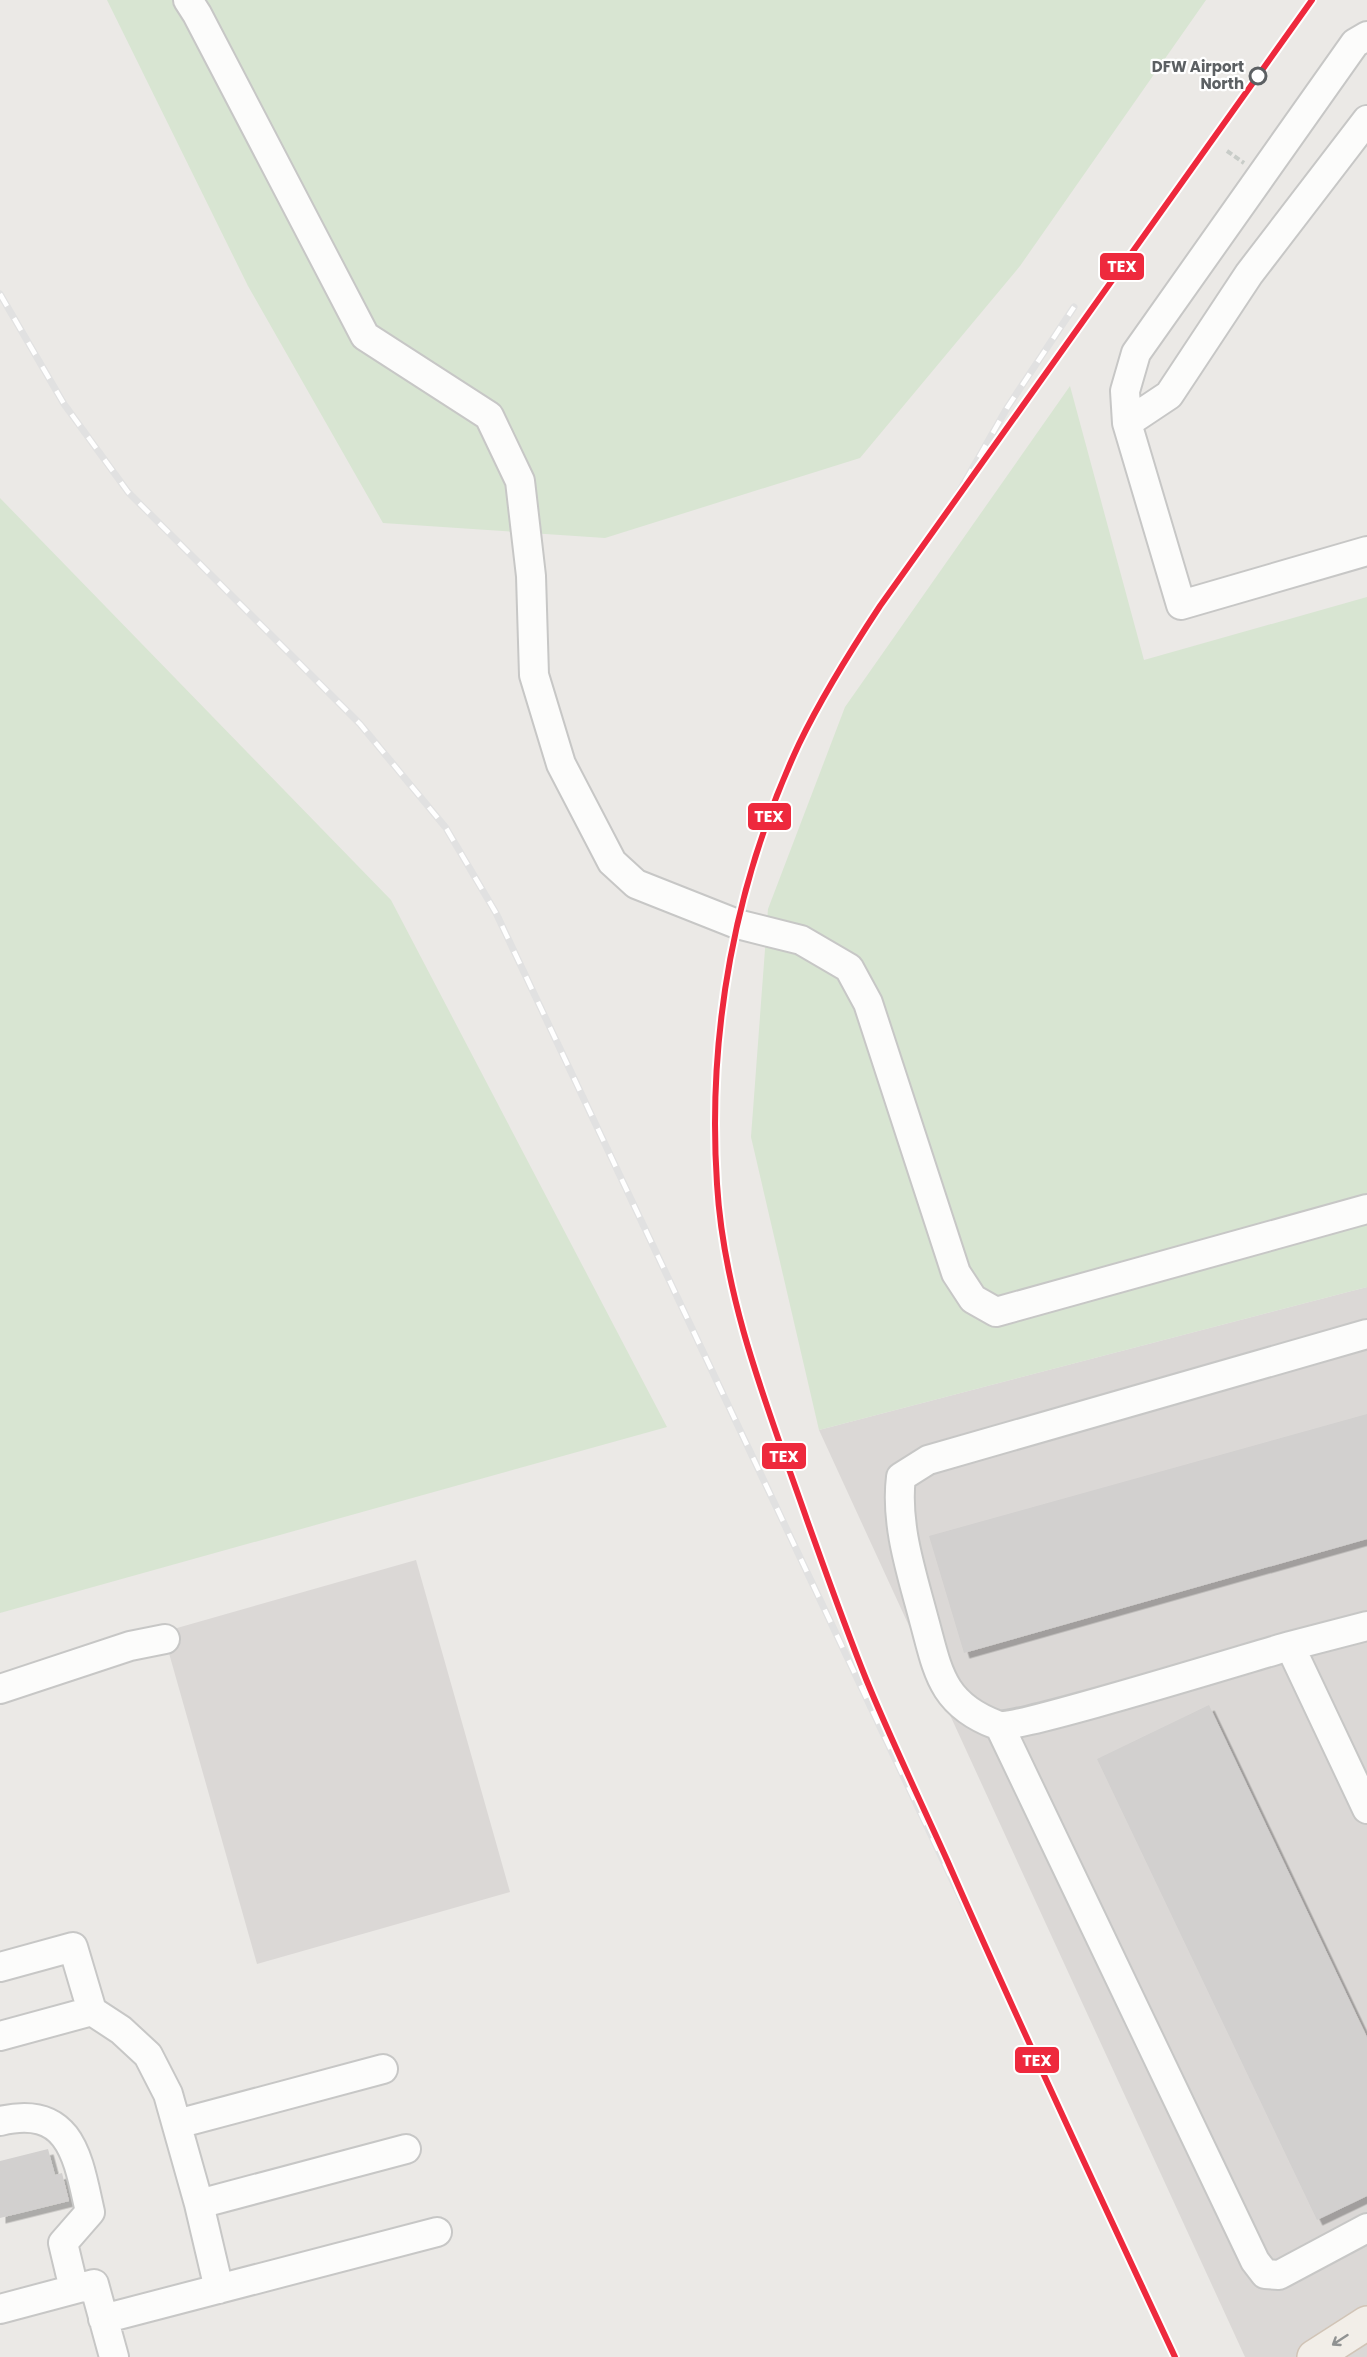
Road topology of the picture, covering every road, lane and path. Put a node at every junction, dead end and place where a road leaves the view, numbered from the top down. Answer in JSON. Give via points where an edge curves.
{"nodes":[{"id":1,"x":188,"y":0,"type":"edge"},
{"id":2,"x":1367,"y":36,"type":"edge"},
{"id":3,"x":1367,"y":120,"type":"edge"},
{"id":4,"x":1227,"y":151,"type":"dead end"},
{"id":5,"x":1250,"y":167,"type":"dead end"},
{"id":6,"x":1127,"y":423,"type":"junction"},
{"id":7,"x":1367,"y":551,"type":"edge"},
{"id":8,"x":1367,"y":1209,"type":"edge"},
{"id":9,"x":1367,"y":1334,"type":"edge"},
{"id":10,"x":1367,"y":1626,"type":"edge"},
{"id":11,"x":165,"y":1639,"type":"dead end"},
{"id":12,"x":1290,"y":1646,"type":"junction"},
{"id":13,"x":0,"y":1689,"type":"edge"},
{"id":14,"x":1000,"y":1727,"type":"junction"},
{"id":15,"x":1367,"y":1809,"type":"edge"},
{"id":16,"x":0,"y":1967,"type":"edge"},
{"id":17,"x":92,"y":2011,"type":"junction"},
{"id":18,"x":0,"y":2036,"type":"edge"},
{"id":19,"x":384,"y":2069,"type":"dead end"},
{"id":20,"x":0,"y":2121,"type":"edge"},
{"id":21,"x":177,"y":2124,"type":"junction"},
{"id":22,"x":406,"y":2149,"type":"dead end"},
{"id":23,"x":199,"y":2204,"type":"junction"},
{"id":24,"x":1367,"y":2228,"type":"edge"},
{"id":25,"x":437,"y":2232,"type":"dead end"},
{"id":26,"x":74,"y":2289,"type":"junction"},
{"id":27,"x":219,"y":2289,"type":"junction"},
{"id":28,"x":0,"y":2309,"type":"edge"},
{"id":29,"x":103,"y":2319,"type":"junction"},
{"id":30,"x":1367,"y":2323,"type":"edge"},
{"id":31,"x":114,"y":2357,"type":"edge"},
{"id":32,"x":1314,"y":2357,"type":"edge"}],
"edges":[{"from":1,"to":8,"type":"lane","via":[[365,336],[489,416],[520,481],[531,576],[534,675],[561,764],[612,862],[636,884],[737,924],[801,940],[849,968],[868,1003],[956,1273],[973,1299],[996,1312]]},
{"from":2,"to":6,"type":"lane","via":[[1355,44],[1136,353],[1125,391]]},
{"from":3,"to":6,"type":"lane","via":[[1249,274],[1169,395]]},
{"from":4,"to":5,"type":"path"},
{"from":6,"to":7,"type":"lane","via":[[1181,605]]},
{"from":9,"to":14,"type":"lane","via":[[928,1460],[901,1477],[898,1501],[909,1564],[938,1670],[946,1690],[969,1712]]},
{"from":10,"to":12,"type":"lane"},
{"from":11,"to":13,"type":"lane","via":[[130,1646]]},
{"from":12,"to":14,"type":"lane"},
{"from":12,"to":15,"type":"lane"},
{"from":14,"to":24,"type":"lane","via":[[1255,2261],[1265,2274],[1279,2275]]},
{"from":16,"to":17,"type":"lane","via":[[73,1947]]},
{"from":17,"to":18,"type":"lane"},
{"from":17,"to":21,"type":"lane","via":[[148,2055],[168,2094]]},
{"from":19,"to":21,"type":"lane"},
{"from":20,"to":26,"type":"lane","via":[[29,2118],[49,2122],[77,2154],[90,2212],[63,2243]]},
{"from":21,"to":23,"type":"lane"},
{"from":22,"to":23,"type":"lane"},
{"from":23,"to":27,"type":"lane"},
{"from":25,"to":27,"type":"lane"},
{"from":26,"to":28,"type":"lane"},
{"from":26,"to":29,"type":"lane","via":[[94,2284]]},
{"from":27,"to":29,"type":"lane"},
{"from":29,"to":31,"type":"lane"},
{"from":30,"to":32,"type":"main road","one_way":true}]}
